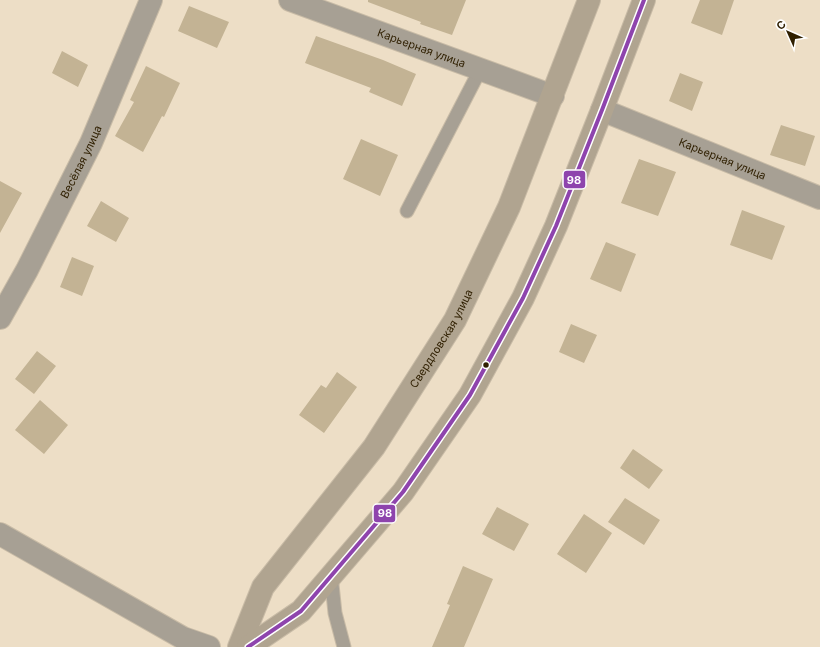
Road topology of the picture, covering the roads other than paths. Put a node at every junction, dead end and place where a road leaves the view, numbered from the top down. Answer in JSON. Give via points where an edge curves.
{"nodes":[{"id":1,"x":151,"y":0,"type":"edge"},
{"id":2,"x":290,"y":0,"type":"edge"},
{"id":3,"x":589,"y":0,"type":"edge"},
{"id":4,"x":644,"y":0,"type":"edge"},
{"id":5,"x":480,"y":70,"type":"junction"},
{"id":6,"x":553,"y":96,"type":"junction"},
{"id":7,"x":602,"y":110,"type":"junction"},
{"id":8,"x":820,"y":198,"type":"edge"},
{"id":9,"x":407,"y":212,"type":"dead end"},
{"id":10,"x":0,"y":318,"type":"edge"},
{"id":11,"x":0,"y":534,"type":"edge"},
{"id":12,"x":331,"y":575,"type":"junction"},
{"id":13,"x":209,"y":647,"type":"edge"},
{"id":14,"x":239,"y":647,"type":"edge"},
{"id":15,"x":248,"y":647,"type":"edge"},
{"id":16,"x":344,"y":647,"type":"edge"}],
"edges":[{"from":1,"to":10,"type":"street","name":"Весёлая улица","via":[[91,143]]},
{"from":2,"to":5,"type":"street","name":"Карьерная улица"},
{"from":3,"to":6,"type":"highway","name":"Свердловская улица"},
{"from":4,"to":7,"type":"highway"},
{"from":5,"to":6,"type":"street","name":"Карьерная улица"},
{"from":5,"to":9,"type":"lane"},
{"from":6,"to":14,"type":"highway","name":"Свердловская улица","via":[[509,207],[455,320],[374,448],[263,586]]},
{"from":7,"to":8,"type":"street","name":"Карьерная улица"},
{"from":7,"to":12,"type":"highway","via":[[556,226],[523,298],[470,395],[403,492]]},
{"from":11,"to":13,"type":"street","via":[[183,638]]},
{"from":12,"to":15,"type":"highway","via":[[301,611]]},
{"from":12,"to":16,"type":"lane","via":[[335,613]]}]}
